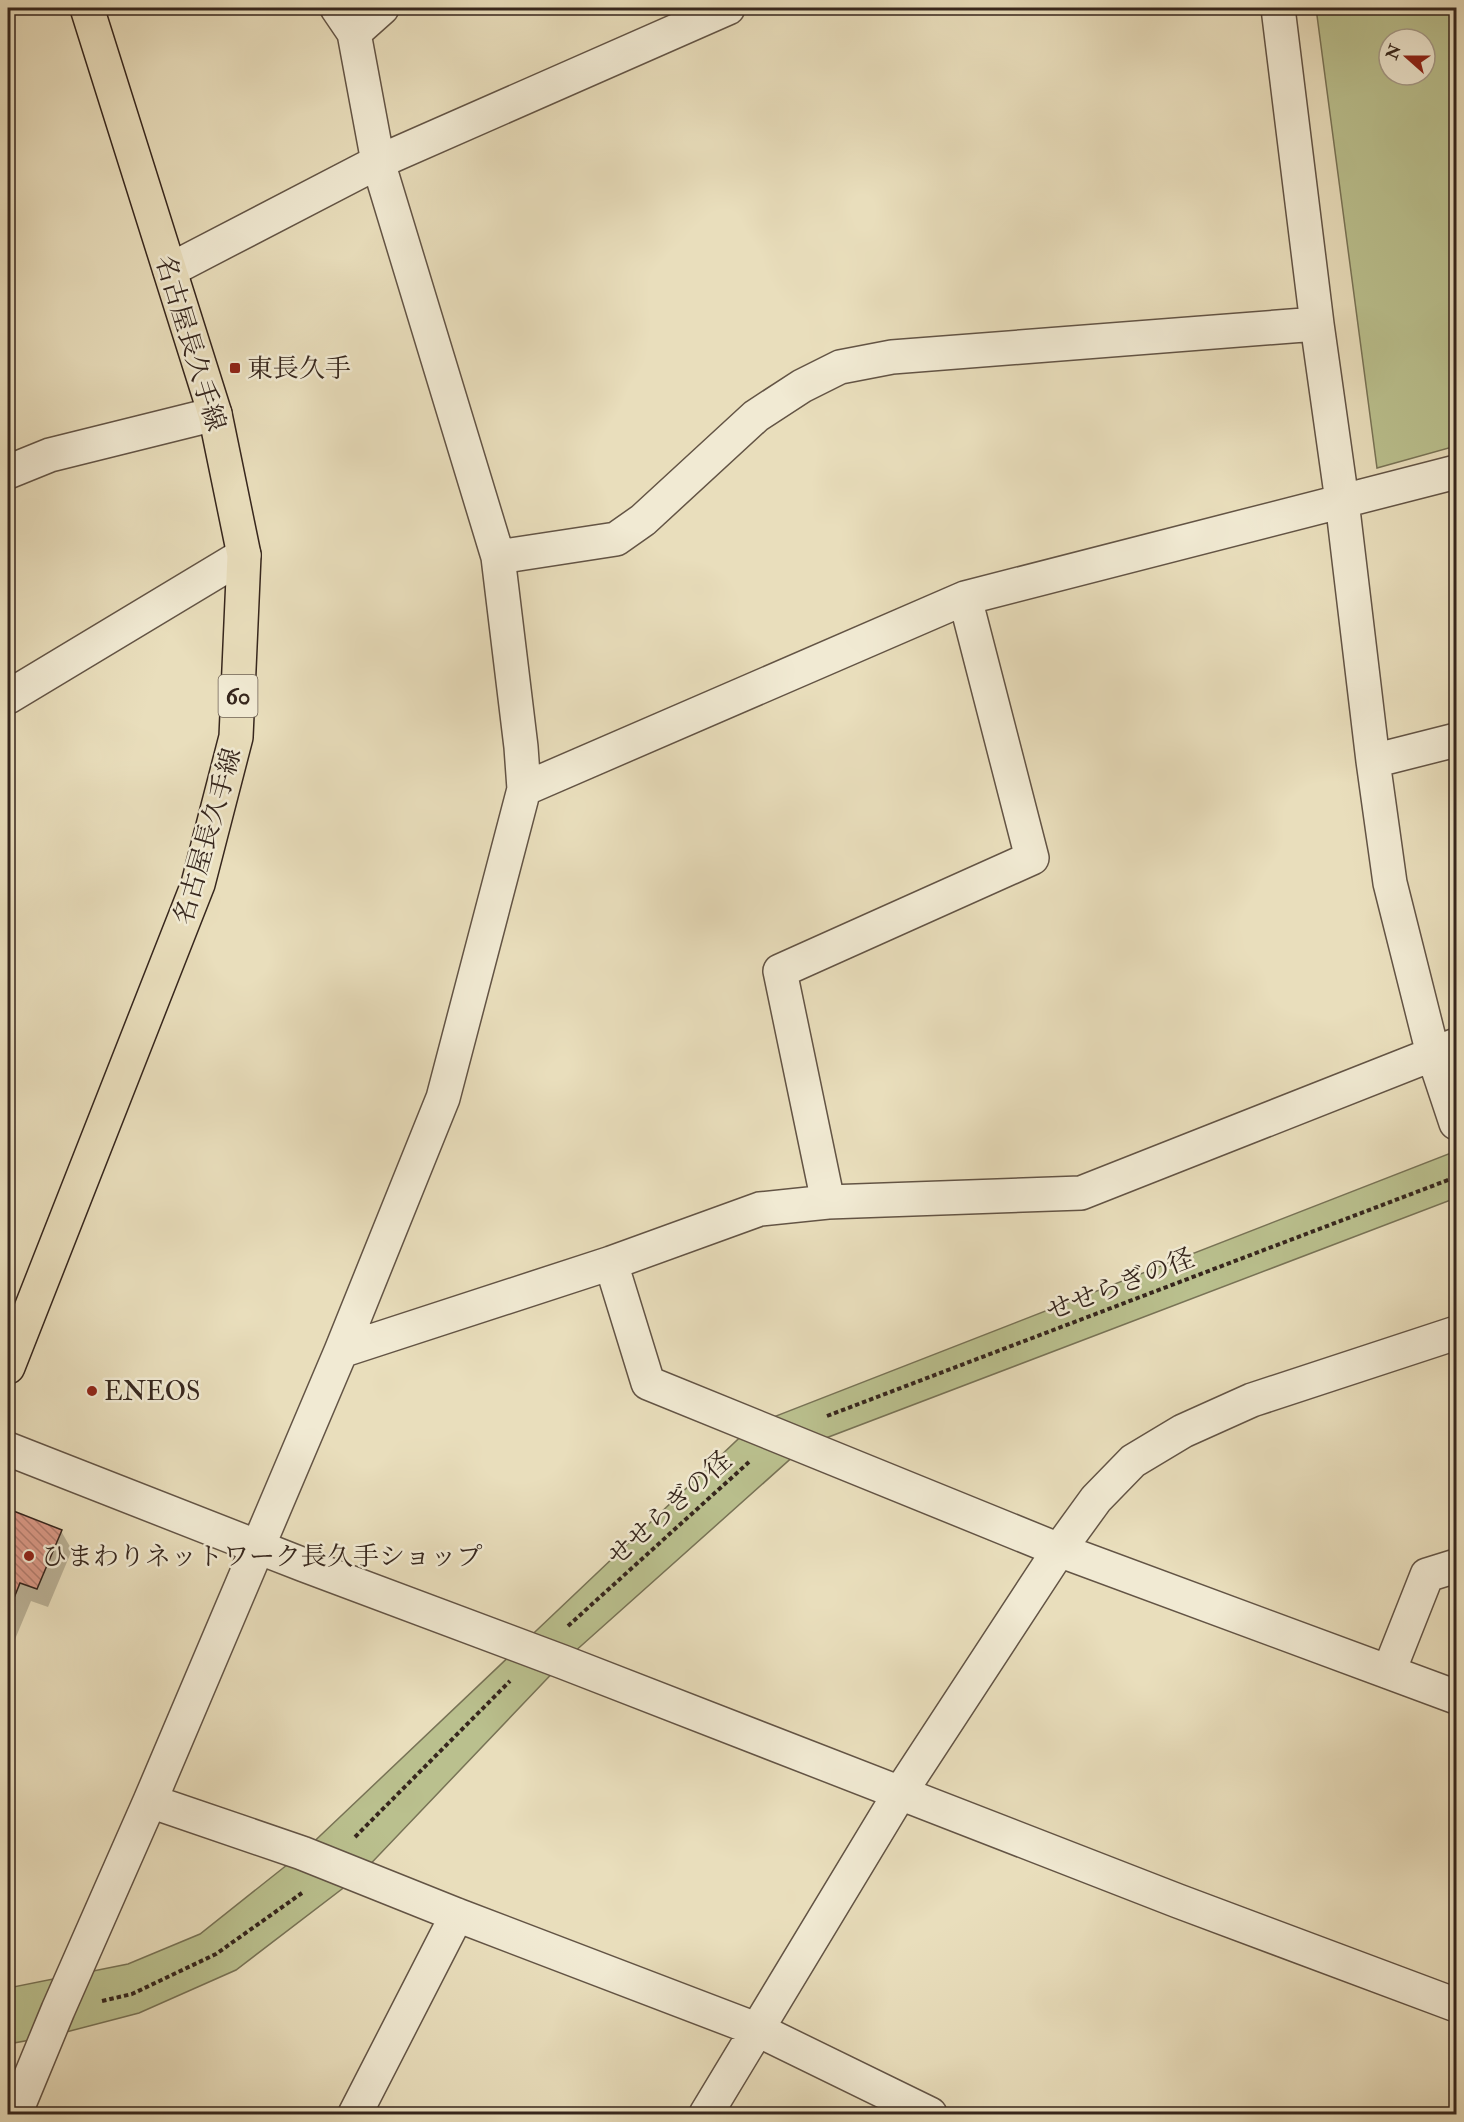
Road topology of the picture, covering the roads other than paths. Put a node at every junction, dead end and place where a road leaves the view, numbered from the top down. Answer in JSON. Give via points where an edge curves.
{"nodes":[{"id":1,"x":87,"y":8,"type":"edge"},
{"id":2,"x":382,"y":8,"type":"edge"},
{"id":3,"x":728,"y":8,"type":"edge"},
{"id":4,"x":1278,"y":8,"type":"edge"},
{"id":5,"x":346,"y":20,"type":"edge"},
{"id":6,"x":378,"y":162,"type":"junction"},
{"id":7,"x":170,"y":270,"type":"junction"},
{"id":8,"x":1317,"y":324,"type":"junction"},
{"id":9,"x":215,"y":414,"type":"junction"},
{"id":10,"x":8,"y":472,"type":"edge"},
{"id":11,"x":1456,"y":472,"type":"edge"},
{"id":12,"x":1342,"y":501,"type":"junction"},
{"id":13,"x":244,"y":555,"type":"junction"},
{"id":14,"x":498,"y":557,"type":"junction"},
{"id":15,"x":965,"y":598,"type":"junction"},
{"id":16,"x":8,"y":697,"type":"edge"},
{"id":17,"x":1456,"y":740,"type":"edge"},
{"id":18,"x":1373,"y":761,"type":"junction"},
{"id":19,"x":524,"y":789,"type":"junction"},
{"id":20,"x":1445,"y":1049,"type":"edge"},
{"id":21,"x":1456,"y":1123,"type":"edge"},
{"id":22,"x":828,"y":1202,"type":"junction"},
{"id":23,"x":611,"y":1263,"type":"junction"},
{"id":24,"x":1456,"y":1332,"type":"edge"},
{"id":25,"x":341,"y":1351,"type":"junction"},
{"id":26,"x":8,"y":1367,"type":"edge"},
{"id":27,"x":8,"y":1449,"type":"edge"},
{"id":28,"x":257,"y":1546,"type":"junction"},
{"id":29,"x":1059,"y":1550,"type":"junction"},
{"id":30,"x":1456,"y":1566,"type":"edge"},
{"id":31,"x":1389,"y":1671,"type":"junction"},
{"id":32,"x":1456,"y":1697,"type":"edge"},
{"id":33,"x":900,"y":1793,"type":"junction"},
{"id":34,"x":150,"y":1801,"type":"junction"},
{"id":35,"x":457,"y":1915,"type":"junction"},
{"id":36,"x":1456,"y":2005,"type":"edge"},
{"id":37,"x":758,"y":2030,"type":"junction"},
{"id":38,"x":15,"y":2115,"type":"edge"},
{"id":39,"x":355,"y":2115,"type":"edge"},
{"id":40,"x":706,"y":2115,"type":"edge"},
{"id":41,"x":930,"y":2115,"type":"edge"}],
"edges":[{"from":1,"to":7,"type":"main road","name":"名古屋長久手線","number":"60"},
{"from":2,"to":5,"type":"street"},
{"from":3,"to":6,"type":"street"},
{"from":4,"to":8,"type":"street"},
{"from":5,"to":6,"type":"street"},
{"from":6,"to":7,"type":"street"},
{"from":6,"to":14,"type":"street"},
{"from":7,"to":9,"type":"main road","name":"名古屋長久手線","number":"60"},
{"from":8,"to":12,"type":"street"},
{"from":8,"to":14,"type":"street","via":[[892,357],[840,367],[801,386],[756,416],[643,520],[616,539]]},
{"from":9,"to":10,"type":"street","via":[[50,455]]},
{"from":9,"to":13,"type":"main road","name":"名古屋長久手線","number":"60"},
{"from":11,"to":12,"type":"street"},
{"from":12,"to":15,"type":"street"},
{"from":12,"to":18,"type":"street"},
{"from":13,"to":16,"type":"street"},
{"from":13,"to":26,"type":"main road","name":"名古屋長久手線","number":"60","via":[[236,737],[198,884]]},
{"from":14,"to":19,"type":"street"},
{"from":15,"to":19,"type":"street"},
{"from":15,"to":22,"type":"street","via":[[1032,858],[780,971]]},
{"from":17,"to":18,"type":"street"},
{"from":18,"to":20,"type":"street","via":[[1390,883]]},
{"from":19,"to":25,"type":"street","via":[[443,1098]]},
{"from":20,"to":21,"type":"street"},
{"from":20,"to":22,"type":"street","via":[[1081,1193]]},
{"from":22,"to":23,"type":"street","via":[[760,1209]]},
{"from":23,"to":25,"type":"street"},
{"from":23,"to":29,"type":"street","via":[[648,1383]]},
{"from":24,"to":29,"type":"street","via":[[1252,1400],[1183,1431],[1134,1461],[1096,1499]]},
{"from":25,"to":28,"type":"street"},
{"from":27,"to":28,"type":"street"},
{"from":28,"to":33,"type":"street"},
{"from":28,"to":34,"type":"street"},
{"from":29,"to":31,"type":"street"},
{"from":29,"to":33,"type":"street"},
{"from":30,"to":31,"type":"street","via":[[1427,1575]]},
{"from":31,"to":32,"type":"street"},
{"from":33,"to":36,"type":"street"},
{"from":33,"to":37,"type":"street"},
{"from":34,"to":35,"type":"street","via":[[329,1864]]},
{"from":34,"to":38,"type":"street"},
{"from":35,"to":37,"type":"street"},
{"from":35,"to":39,"type":"street"},
{"from":37,"to":40,"type":"street"},
{"from":37,"to":41,"type":"street"}]}
